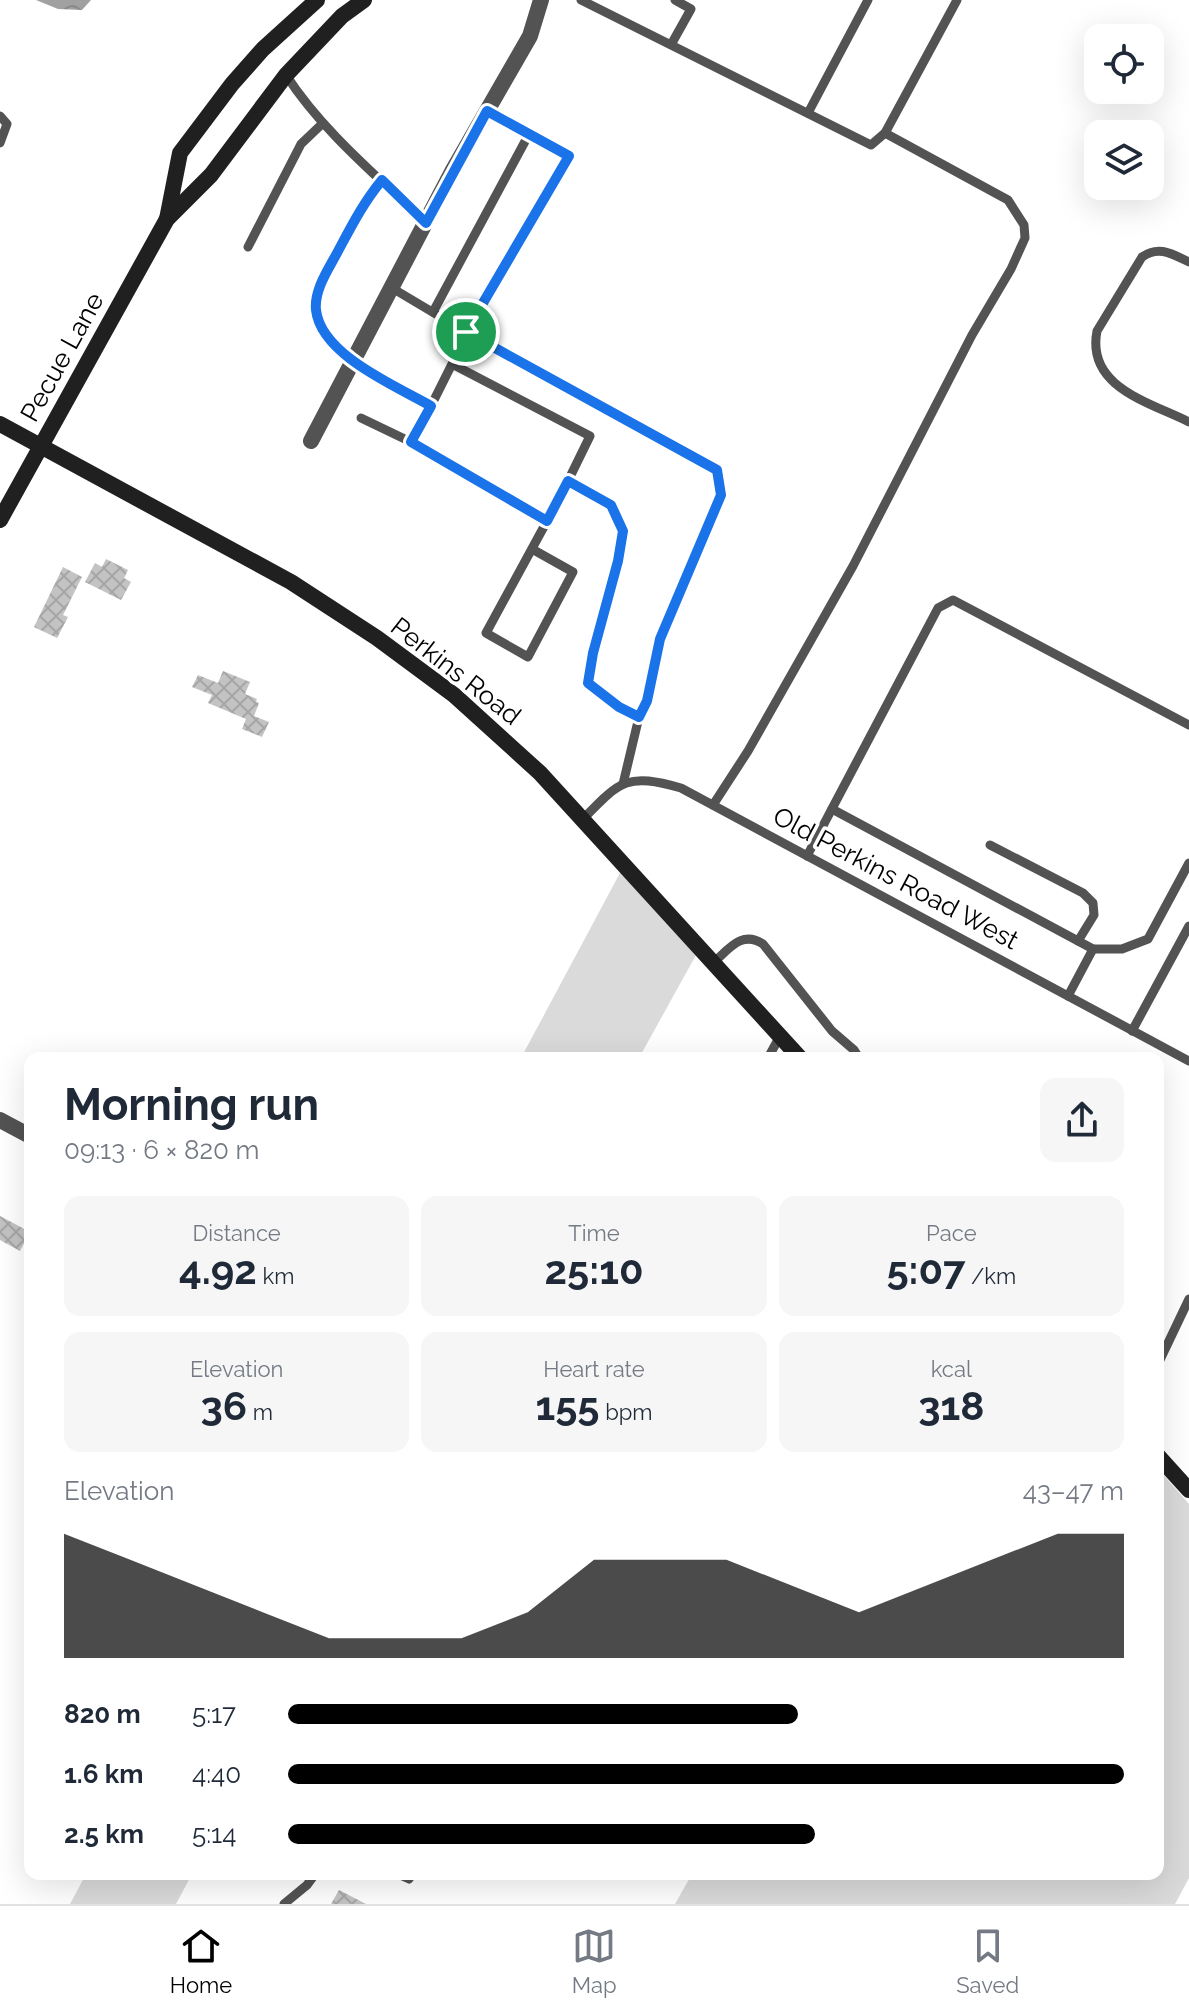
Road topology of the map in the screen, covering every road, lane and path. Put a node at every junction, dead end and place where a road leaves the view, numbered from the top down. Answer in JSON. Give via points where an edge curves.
{"nodes":[{"id":1,"x":317,"y":0,"type":"edge"},
{"id":2,"x":364,"y":0,"type":"edge"},
{"id":3,"x":541,"y":0,"type":"edge"},
{"id":4,"x":581,"y":0,"type":"edge"},
{"id":5,"x":675,"y":0,"type":"edge"},
{"id":6,"x":868,"y":0,"type":"edge"},
{"id":7,"x":957,"y":0,"type":"edge"},
{"id":8,"x":672,"y":43,"type":"junction"},
{"id":9,"x":286,"y":75,"type":"junction"},
{"id":10,"x":487,"y":111,"type":"junction"},
{"id":11,"x":808,"y":113,"type":"junction"},
{"id":12,"x":0,"y":116,"type":"edge"},
{"id":13,"x":323,"y":123,"type":"junction"},
{"id":14,"x":885,"y":133,"type":"junction"},
{"id":15,"x":529,"y":134,"type":"junction"},
{"id":16,"x":0,"y":143,"type":"edge"},
{"id":17,"x":382,"y":180,"type":"junction"},
{"id":18,"x":167,"y":219,"type":"junction"},
{"id":19,"x":426,"y":223,"type":"junction"},
{"id":20,"x":248,"y":247,"type":"dead end"},
{"id":21,"x":1189,"y":262,"type":"edge"},
{"id":22,"x":392,"y":288,"type":"junction"},
{"id":23,"x":433,"y":312,"type":"junction"},
{"id":24,"x":466,"y":332,"type":"junction"},
{"id":25,"x":354,"y":362,"type":"junction"},
{"id":26,"x":431,"y":406,"type":"junction"},
{"id":27,"x":361,"y":418,"type":"dead end"},
{"id":28,"x":1189,"y":422,"type":"edge"},
{"id":29,"x":0,"y":424,"type":"edge"},
{"id":30,"x":311,"y":441,"type":"dead end"},
{"id":31,"x":411,"y":442,"type":"junction"},
{"id":32,"x":40,"y":446,"type":"junction"},
{"id":33,"x":568,"y":481,"type":"junction"},
{"id":34,"x":0,"y":520,"type":"edge"},
{"id":35,"x":547,"y":521,"type":"junction"},
{"id":36,"x":532,"y":549,"type":"junction"},
{"id":37,"x":639,"y":717,"type":"junction"},
{"id":38,"x":1189,"y":725,"type":"edge"},
{"id":39,"x":623,"y":784,"type":"junction"},
{"id":40,"x":713,"y":805,"type":"junction"},
{"id":41,"x":832,"y":809,"type":"junction"},
{"id":42,"x":583,"y":819,"type":"junction"},
{"id":43,"x":990,"y":845,"type":"dead end"},
{"id":44,"x":807,"y":856,"type":"junction"},
{"id":45,"x":1189,"y":863,"type":"edge"},
{"id":46,"x":1189,"y":926,"type":"edge"},
{"id":47,"x":1078,"y":941,"type":"junction"},
{"id":48,"x":1093,"y":949,"type":"junction"},
{"id":49,"x":713,"y":963,"type":"junction"},
{"id":50,"x":1068,"y":996,"type":"junction"},
{"id":51,"x":1132,"y":1031,"type":"junction"},
{"id":52,"x":789,"y":1050,"type":"edge"},
{"id":53,"x":855,"y":1052,"type":"edge"},
{"id":54,"x":1189,"y":1061,"type":"edge"},
{"id":55,"x":0,"y":1120,"type":"edge"},
{"id":56,"x":24,"y":1133,"type":"edge"},
{"id":57,"x":1189,"y":1299,"type":"edge"},
{"id":58,"x":1164,"y":1351,"type":"edge"},
{"id":59,"x":1164,"y":1461,"type":"edge"},
{"id":60,"x":1187,"y":1482,"type":"edge"},
{"id":61,"x":310,"y":1880,"type":"edge"},
{"id":62,"x":284,"y":1904,"type":"edge"}],
"edges":[{"from":1,"to":18,"type":"main road","name":"Pecue Lane","via":[[242,73],[180,153]]},
{"from":2,"to":9,"type":"main road","name":"Pecue Lane"},
{"from":3,"to":10,"type":"street","via":[[530,36]]},
{"from":4,"to":8,"type":"lane"},
{"from":5,"to":8,"type":"lane","via":[[691,9]]},
{"from":6,"to":11,"type":"lane"},
{"from":7,"to":14,"type":"lane"},
{"from":8,"to":11,"type":"lane"},
{"from":9,"to":13,"type":"lane"},
{"from":9,"to":18,"type":"main road","name":"Pecue Lane","via":[[211,175]]},
{"from":10,"to":15,"type":"lane"},
{"from":10,"to":19,"type":"street"},
{"from":11,"to":14,"type":"lane","via":[[871,145]]},
{"from":12,"to":16,"type":"lane","via":[[7,124]]},
{"from":13,"to":17,"type":"lane"},
{"from":13,"to":20,"type":"lane","via":[[301,144]]},
{"from":14,"to":40,"type":"lane","via":[[1008,200],[1024,225],[1025,238],[853,566]]},
{"from":15,"to":23,"type":"lane"},
{"from":15,"to":24,"type":"lane","via":[[569,156]]},
{"from":17,"to":19,"type":"lane"},
{"from":17,"to":25,"type":"lane","via":[[361,205],[320,287],[316,311],[326,336]]},
{"from":18,"to":32,"type":"main road","name":"Pecue Lane"},
{"from":19,"to":22,"type":"street"},
{"from":21,"to":28,"type":"lane","via":[[1159,250],[1142,257],[1094,343],[1102,372],[1113,383]]},
{"from":22,"to":23,"type":"lane"},
{"from":22,"to":25,"type":"street"},
{"from":23,"to":24,"type":"lane"},
{"from":24,"to":37,"type":"lane","via":[[717,470],[721,495],[660,639]]},
{"from":25,"to":26,"type":"lane"},
{"from":25,"to":30,"type":"street"},
{"from":26,"to":31,"type":"lane"},
{"from":26,"to":33,"type":"lane","via":[[452,364],[590,436]]},
{"from":27,"to":31,"type":"lane"},
{"from":29,"to":32,"type":"main road","name":"Perkins Road"},
{"from":31,"to":35,"type":"lane"},
{"from":32,"to":34,"type":"main road","name":"Pecue Lane"},
{"from":32,"to":42,"type":"main road","name":"Perkins Road","via":[[330,605],[463,703]]},
{"from":33,"to":35,"type":"lane"},
{"from":33,"to":37,"type":"lane","via":[[611,505],[623,531],[588,683]]},
{"from":35,"to":36,"type":"lane"},
{"from":36,"to":36,"type":"lane","via":[[486,633],[528,657],[573,572]]},
{"from":37,"to":39,"type":"lane"},
{"from":38,"to":41,"type":"lane","via":[[953,600],[938,608]]},
{"from":39,"to":40,"type":"lane","name":"Old Perkins Road West","via":[[648,779]]},
{"from":39,"to":42,"type":"lane"},
{"from":40,"to":44,"type":"lane","name":"Old Perkins Road West"},
{"from":41,"to":44,"type":"lane"},
{"from":41,"to":47,"type":"lane"},
{"from":42,"to":49,"type":"main road","name":"Perkins Road"},
{"from":43,"to":47,"type":"lane","via":[[1093,903],[1094,915]]},
{"from":44,"to":50,"type":"lane","name":"Old Perkins Road West"},
{"from":45,"to":48,"type":"lane","via":[[1148,939],[1122,949]]},
{"from":46,"to":51,"type":"lane"},
{"from":47,"to":48,"type":"lane"},
{"from":48,"to":50,"type":"lane"},
{"from":49,"to":52,"type":"main road","name":"Perkins Road"},
{"from":49,"to":53,"type":"lane","via":[[739,940],[748,937],[763,944],[832,1031]]},
{"from":50,"to":51,"type":"lane","name":"Old Perkins Road West"},
{"from":51,"to":54,"type":"lane","name":"Old Perkins Road West"},
{"from":55,"to":56,"type":"street"},
{"from":57,"to":58,"type":"lane"},
{"from":59,"to":60,"type":"main road"},
{"from":61,"to":62,"type":"lane"}]}
